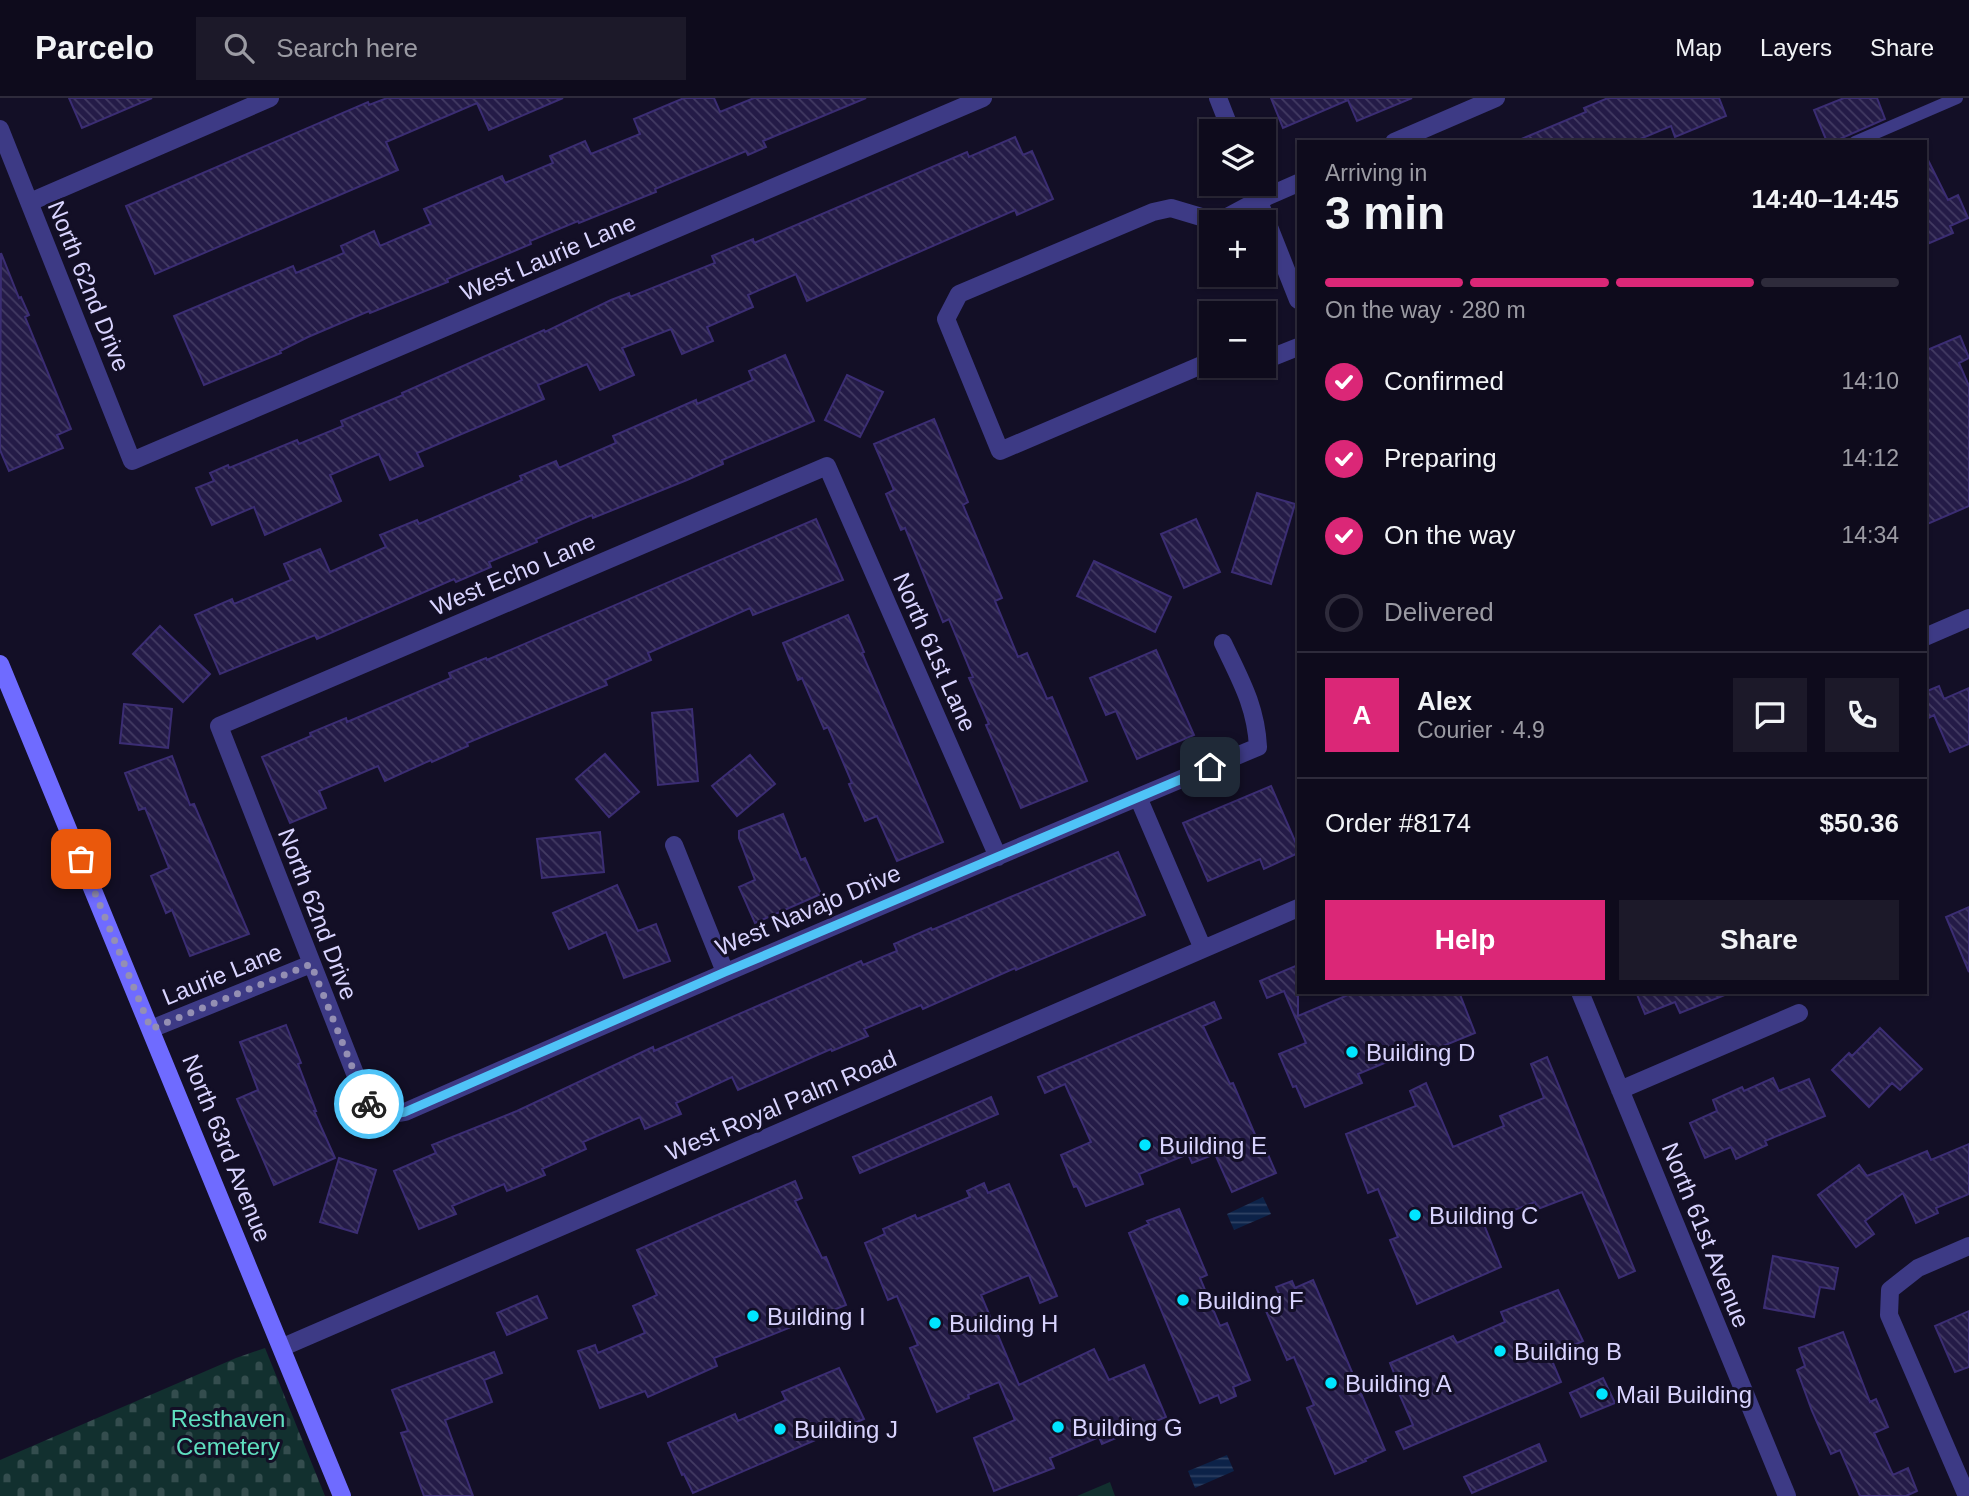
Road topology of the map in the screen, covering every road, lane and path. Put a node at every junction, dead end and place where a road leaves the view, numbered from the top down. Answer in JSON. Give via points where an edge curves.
{"nodes":[{"id":1,"x":270,"y":98,"type":"edge"},
{"id":2,"x":983,"y":98,"type":"edge"},
{"id":3,"x":1218,"y":98,"type":"edge"},
{"id":4,"x":1496,"y":98,"type":"edge"},
{"id":5,"x":1957,"y":98,"type":"edge"},
{"id":6,"x":1226,"y":119,"type":"edge"},
{"id":7,"x":0,"y":129,"type":"edge"},
{"id":8,"x":1399,"y":140,"type":"edge"},
{"id":9,"x":1860,"y":140,"type":"edge"},
{"id":10,"x":1297,"y":183,"type":"edge"},
{"id":11,"x":1276,"y":188,"type":"edge"},
{"id":12,"x":1250,"y":196,"type":"edge"},
{"id":13,"x":1257,"y":196,"type":"edge"},
{"id":14,"x":30,"y":202,"type":"junction"},
{"id":15,"x":1297,"y":297,"type":"edge"},
{"id":16,"x":1297,"y":347,"type":"edge"},
{"id":17,"x":1276,"y":356,"type":"edge"},
{"id":18,"x":1199,"y":366,"type":"edge"},
{"id":19,"x":132,"y":461,"type":"joint"},
{"id":20,"x":827,"y":466,"type":"joint"},
{"id":21,"x":1969,"y":618,"type":"edge"},
{"id":22,"x":1927,"y":635,"type":"edge"},
{"id":23,"x":1223,"y":643,"type":"dead end"},
{"id":24,"x":0,"y":664,"type":"edge"},
{"id":25,"x":219,"y":726,"type":"joint"},
{"id":26,"x":1139,"y":797,"type":"junction"},
{"id":27,"x":674,"y":845,"type":"dead end"},
{"id":28,"x":998,"y":857,"type":"junction"},
{"id":29,"x":1297,"y":908,"type":"edge"},
{"id":30,"x":1203,"y":950,"type":"junction"},
{"id":31,"x":311,"y":964,"type":"junction"},
{"id":32,"x":725,"y":972,"type":"junction"},
{"id":33,"x":1581,"y":994,"type":"edge"},
{"id":34,"x":1799,"y":1013,"type":"dead end"},
{"id":35,"x":151,"y":1029,"type":"junction"},
{"id":36,"x":1620,"y":1090,"type":"junction"},
{"id":37,"x":377,"y":1117,"type":"joint"},
{"id":38,"x":1969,"y":1246,"type":"edge"},
{"id":39,"x":283,"y":1347,"type":"junction"},
{"id":40,"x":342,"y":1496,"type":"edge"},
{"id":41,"x":1787,"y":1496,"type":"edge"},
{"id":42,"x":1968,"y":1496,"type":"edge"}],
"edges":[{"from":1,"to":14,"type":"street"},
{"from":2,"to":19,"type":"street","name":"West Laurie Lane"},
{"from":3,"to":6,"type":"street"},
{"from":4,"to":8,"type":"street"},
{"from":5,"to":9,"type":"lane"},
{"from":7,"to":14,"type":"street","name":"North 62nd Drive"},
{"from":10,"to":11,"type":"street"},
{"from":12,"to":18,"type":"street","via":[[1218,222],[1171,208],[1153,212],[959,295],[946,319],[1000,451]]},
{"from":13,"to":15,"type":"street"},
{"from":14,"to":19,"type":"street","name":"North 62nd Drive"},
{"from":16,"to":17,"type":"street"},
{"from":20,"to":25,"type":"street","name":"West Echo Lane"},
{"from":20,"to":28,"type":"street","name":"North 61st Lane"},
{"from":21,"to":22,"type":"street"},
{"from":23,"to":26,"type":"street","name":"West Navajo Drive","via":[[1250,699],[1258,747]]},
{"from":24,"to":35,"type":"street","name":"North 63rd Avenue"},
{"from":25,"to":31,"type":"street","name":"North 62nd Drive"},
{"from":26,"to":28,"type":"street","name":"West Navajo Drive"},
{"from":26,"to":30,"type":"street"},
{"from":27,"to":32,"type":"street"},
{"from":28,"to":32,"type":"street","name":"West Navajo Drive"},
{"from":29,"to":30,"type":"street","name":"West Royal Palm Road"},
{"from":30,"to":39,"type":"street","name":"West Royal Palm Road"},
{"from":31,"to":35,"type":"street","name":"Laurie Lane"},
{"from":31,"to":37,"type":"street","name":"North 62nd Drive","via":[[363,1094]]},
{"from":32,"to":37,"type":"street","name":"West Navajo Drive","via":[[405,1112]]},
{"from":33,"to":36,"type":"street","name":"North 61st Avenue"},
{"from":34,"to":36,"type":"street"},
{"from":35,"to":39,"type":"street","name":"North 63rd Avenue"},
{"from":36,"to":41,"type":"street","name":"North 61st Avenue"},
{"from":38,"to":42,"type":"street","via":[[1918,1268],[1891,1290],[1889,1315]]},
{"from":39,"to":40,"type":"street","name":"North 63rd Avenue"}]}
